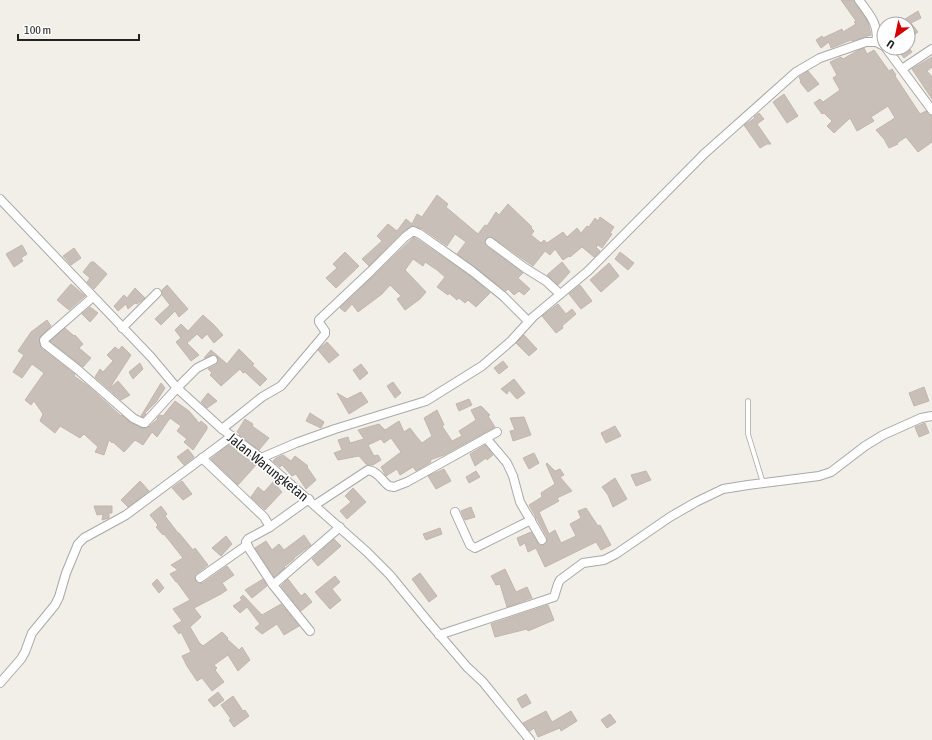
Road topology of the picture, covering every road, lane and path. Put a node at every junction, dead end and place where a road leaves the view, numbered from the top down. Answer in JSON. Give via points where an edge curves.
{"nodes":[{"id":1,"x":859,"y":0,"type":"edge"},
{"id":2,"x":876,"y":28,"type":"edge"},
{"id":3,"x":876,"y":42,"type":"edge"},
{"id":4,"x":932,"y":49,"type":"edge"},
{"id":5,"x":892,"y":56,"type":"edge"},
{"id":6,"x":902,"y":69,"type":"junction"},
{"id":7,"x":932,"y":110,"type":"edge"},
{"id":8,"x":0,"y":199,"type":"edge"},
{"id":9,"x":490,"y":242,"type":"dead end"},
{"id":10,"x":157,"y":293,"type":"dead end"},
{"id":11,"x":560,"y":294,"type":"junction"},
{"id":12,"x":93,"y":297,"type":"junction"},
{"id":13,"x":528,"y":321,"type":"junction"},
{"id":14,"x":122,"y":328,"type":"junction"},
{"id":15,"x":213,"y":360,"type":"dead end"},
{"id":16,"x":177,"y":388,"type":"junction"},
{"id":17,"x":748,"y":401,"type":"dead end"},
{"id":18,"x":932,"y":416,"type":"edge"},
{"id":19,"x":222,"y":429,"type":"junction"},
{"id":20,"x":497,"y":432,"type":"dead end"},
{"id":21,"x":232,"y":436,"type":"junction"},
{"id":22,"x":486,"y":438,"type":"junction"},
{"id":23,"x":202,"y":458,"type":"junction"},
{"id":24,"x":260,"y":458,"type":"junction"},
{"id":25,"x":763,"y":483,"type":"junction"},
{"id":26,"x":309,"y":499,"type":"junction"},
{"id":27,"x":315,"y":505,"type":"junction"},
{"id":28,"x":455,"y":512,"type":"dead end"},
{"id":29,"x":530,"y":520,"type":"junction"},
{"id":30,"x":270,"y":527,"type":"junction"},
{"id":31,"x":340,"y":527,"type":"junction"},
{"id":32,"x":542,"y":540,"type":"dead end"},
{"id":33,"x":247,"y":545,"type":"junction"},
{"id":34,"x":200,"y":578,"type":"dead end"},
{"id":35,"x":273,"y":585,"type":"junction"},
{"id":36,"x":310,"y":631,"type":"dead end"},
{"id":37,"x":439,"y":635,"type":"junction"},
{"id":38,"x":0,"y":683,"type":"edge"},
{"id":39,"x":530,"y":740,"type":"edge"}],
"edges":[{"from":1,"to":2,"type":"street"},
{"from":3,"to":11,"type":"street","via":[[866,42],[820,58],[796,72],[704,154],[588,271]]},
{"from":4,"to":6,"type":"street"},
{"from":5,"to":6,"type":"street"},
{"from":6,"to":7,"type":"street"},
{"from":8,"to":12,"type":"street","name":"Jalan Warungketan"},
{"from":9,"to":11,"type":"street","via":[[546,281]]},
{"from":10,"to":14,"type":"street"},
{"from":11,"to":13,"type":"street"},
{"from":12,"to":14,"type":"street","name":"Jalan Warungketan"},
{"from":12,"to":16,"type":"street","via":[[47,336],[45,344],[133,418],[143,423]]},
{"from":13,"to":19,"type":"street","via":[[472,271],[413,231],[319,320],[325,334],[281,386],[262,397]]},
{"from":13,"to":24,"type":"street","via":[[511,341],[482,366],[426,401],[296,442]]},
{"from":14,"to":16,"type":"street","name":"Jalan Warungketan"},
{"from":15,"to":16,"type":"street","via":[[197,368]]},
{"from":16,"to":19,"type":"street","name":"Jalan Warungketan"},
{"from":17,"to":25,"type":"lane","via":[[748,434]]},
{"from":18,"to":25,"type":"street","via":[[898,427],[883,435],[864,446],[831,472],[819,476]]},
{"from":19,"to":21,"type":"street","name":"Jalan Warungketan"},
{"from":20,"to":22,"type":"street"},
{"from":21,"to":23,"type":"street"},
{"from":21,"to":24,"type":"street","name":"Jalan Warungketan"},
{"from":22,"to":27,"type":"street","via":[[394,487],[385,484],[376,473],[368,470]]},
{"from":22,"to":29,"type":"street","via":[[508,463],[520,502]]},
{"from":23,"to":30,"type":"street","via":[[264,517]]},
{"from":23,"to":38,"type":"street","via":[[126,515],[84,538],[78,544],[55,605],[32,633],[21,659]]},
{"from":24,"to":26,"type":"street","name":"Jalan Warungketan"},
{"from":25,"to":37,"type":"street","via":[[723,489],[670,517],[616,554],[604,560],[583,563],[560,580],[554,597]]},
{"from":26,"to":27,"type":"street","name":"Jalan Warungketan"},
{"from":26,"to":30,"type":"street"},
{"from":27,"to":31,"type":"street","name":"Jalan Warungketan"},
{"from":28,"to":29,"type":"street","via":[[470,545],[475,548]]},
{"from":29,"to":32,"type":"street"},
{"from":30,"to":33,"type":"street","via":[[248,539]]},
{"from":31,"to":35,"type":"street"},
{"from":31,"to":37,"type":"street","name":"Jalan Warungketan","via":[[390,575]]},
{"from":33,"to":34,"type":"street"},
{"from":33,"to":35,"type":"street"},
{"from":35,"to":36,"type":"street"},
{"from":37,"to":39,"type":"street","name":"Jalan Warungketan","via":[[483,682]]}]}
